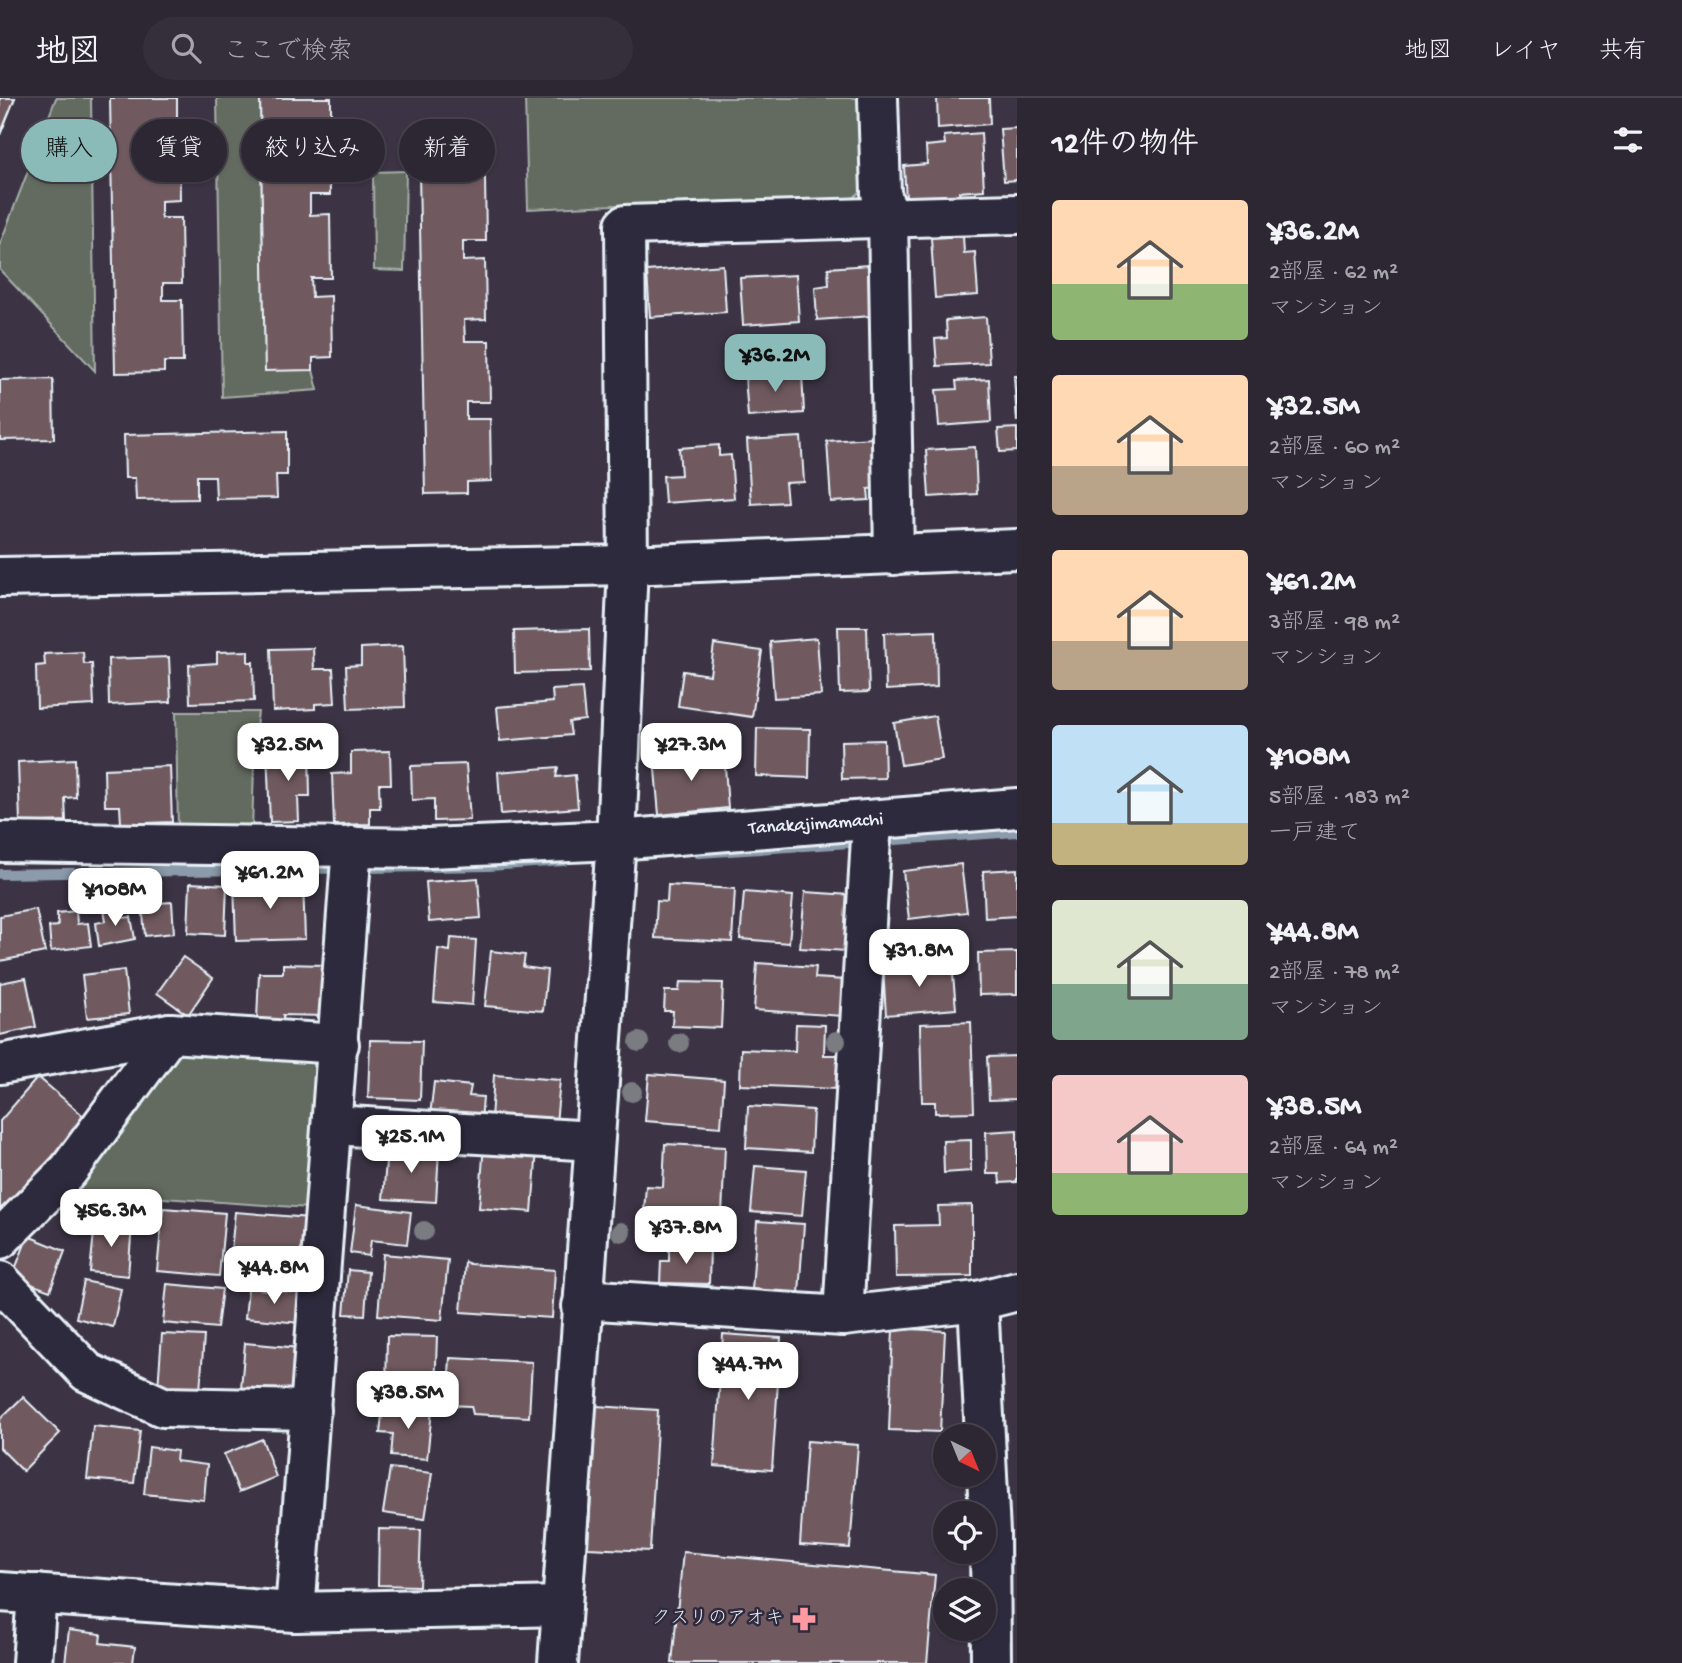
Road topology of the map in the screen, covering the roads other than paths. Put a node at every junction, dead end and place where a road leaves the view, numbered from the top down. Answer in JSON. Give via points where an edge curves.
{"nodes":[{"id":1,"x":878,"y":98,"type":"edge"},
{"id":2,"x":1017,"y":214,"type":"edge"},
{"id":3,"x":887,"y":216,"type":"junction"},
{"id":4,"x":1017,"y":549,"type":"edge"},
{"id":5,"x":894,"y":555,"type":"junction"},
{"id":6,"x":628,"y":565,"type":"junction"},
{"id":7,"x":0,"y":577,"type":"edge"},
{"id":8,"x":1017,"y":808,"type":"edge"},
{"id":9,"x":872,"y":821,"type":"junction"},
{"id":10,"x":616,"y":841,"type":"junction"},
{"id":11,"x":0,"y":842,"type":"edge"},
{"id":12,"x":352,"y":846,"type":"junction"},
{"id":13,"x":170,"y":1033,"type":"junction"},
{"id":14,"x":339,"y":1044,"type":"junction"},
{"id":15,"x":0,"y":1064,"type":"edge"},
{"id":16,"x":333,"y":1125,"type":"junction"},
{"id":17,"x":594,"y":1141,"type":"junction"},
{"id":18,"x":0,"y":1239,"type":"edge"},
{"id":19,"x":0,"y":1280,"type":"edge"},
{"id":20,"x":1017,"y":1291,"type":"edge"},
{"id":21,"x":978,"y":1301,"type":"junction"},
{"id":22,"x":582,"y":1306,"type":"junction"},
{"id":23,"x":843,"y":1316,"type":"junction"},
{"id":24,"x":311,"y":1410,"type":"junction"},
{"id":25,"x":1003,"y":1531,"type":"edge"},
{"id":26,"x":0,"y":1592,"type":"edge"},
{"id":27,"x":37,"y":1594,"type":"junction"},
{"id":28,"x":562,"y":1606,"type":"junction"},
{"id":29,"x":295,"y":1612,"type":"junction"},
{"id":30,"x":32,"y":1663,"type":"edge"},
{"id":31,"x":558,"y":1663,"type":"edge"},
{"id":32,"x":991,"y":1663,"type":"edge"}],
"edges":[{"from":1,"to":3,"type":"street","via":[[881,193]]},
{"from":2,"to":3,"type":"street"},
{"from":3,"to":5,"type":"street"},
{"from":3,"to":6,"type":"street","via":[[625,225]]},
{"from":4,"to":5,"type":"street"},
{"from":5,"to":6,"type":"street"},
{"from":6,"to":7,"type":"street"},
{"from":6,"to":10,"type":"street"},
{"from":8,"to":9,"type":"street","name":"Tanakajimamachi"},
{"from":9,"to":10,"type":"street","name":"Tanakajimamachi"},
{"from":9,"to":23,"type":"street"},
{"from":10,"to":12,"type":"street","name":"Tanakajimamachi"},
{"from":10,"to":17,"type":"street"},
{"from":11,"to":12,"type":"street","name":"Tanakajimamachi"},
{"from":12,"to":14,"type":"street"},
{"from":13,"to":14,"type":"street"},
{"from":13,"to":15,"type":"street"},
{"from":13,"to":18,"type":"street","via":[[68,1171]]},
{"from":14,"to":16,"type":"street"},
{"from":16,"to":17,"type":"street"},
{"from":16,"to":24,"type":"street"},
{"from":17,"to":22,"type":"street"},
{"from":19,"to":24,"type":"street","via":[[87,1372],[163,1407]]},
{"from":20,"to":21,"type":"street"},
{"from":21,"to":23,"type":"street"},
{"from":21,"to":25,"type":"street"},
{"from":22,"to":23,"type":"street","via":[[598,1300]]},
{"from":22,"to":28,"type":"street"},
{"from":24,"to":29,"type":"street"},
{"from":25,"to":32,"type":"street"},
{"from":26,"to":27,"type":"street"},
{"from":27,"to":29,"type":"street"},
{"from":27,"to":30,"type":"street"},
{"from":28,"to":29,"type":"street"},
{"from":28,"to":31,"type":"street"}]}
